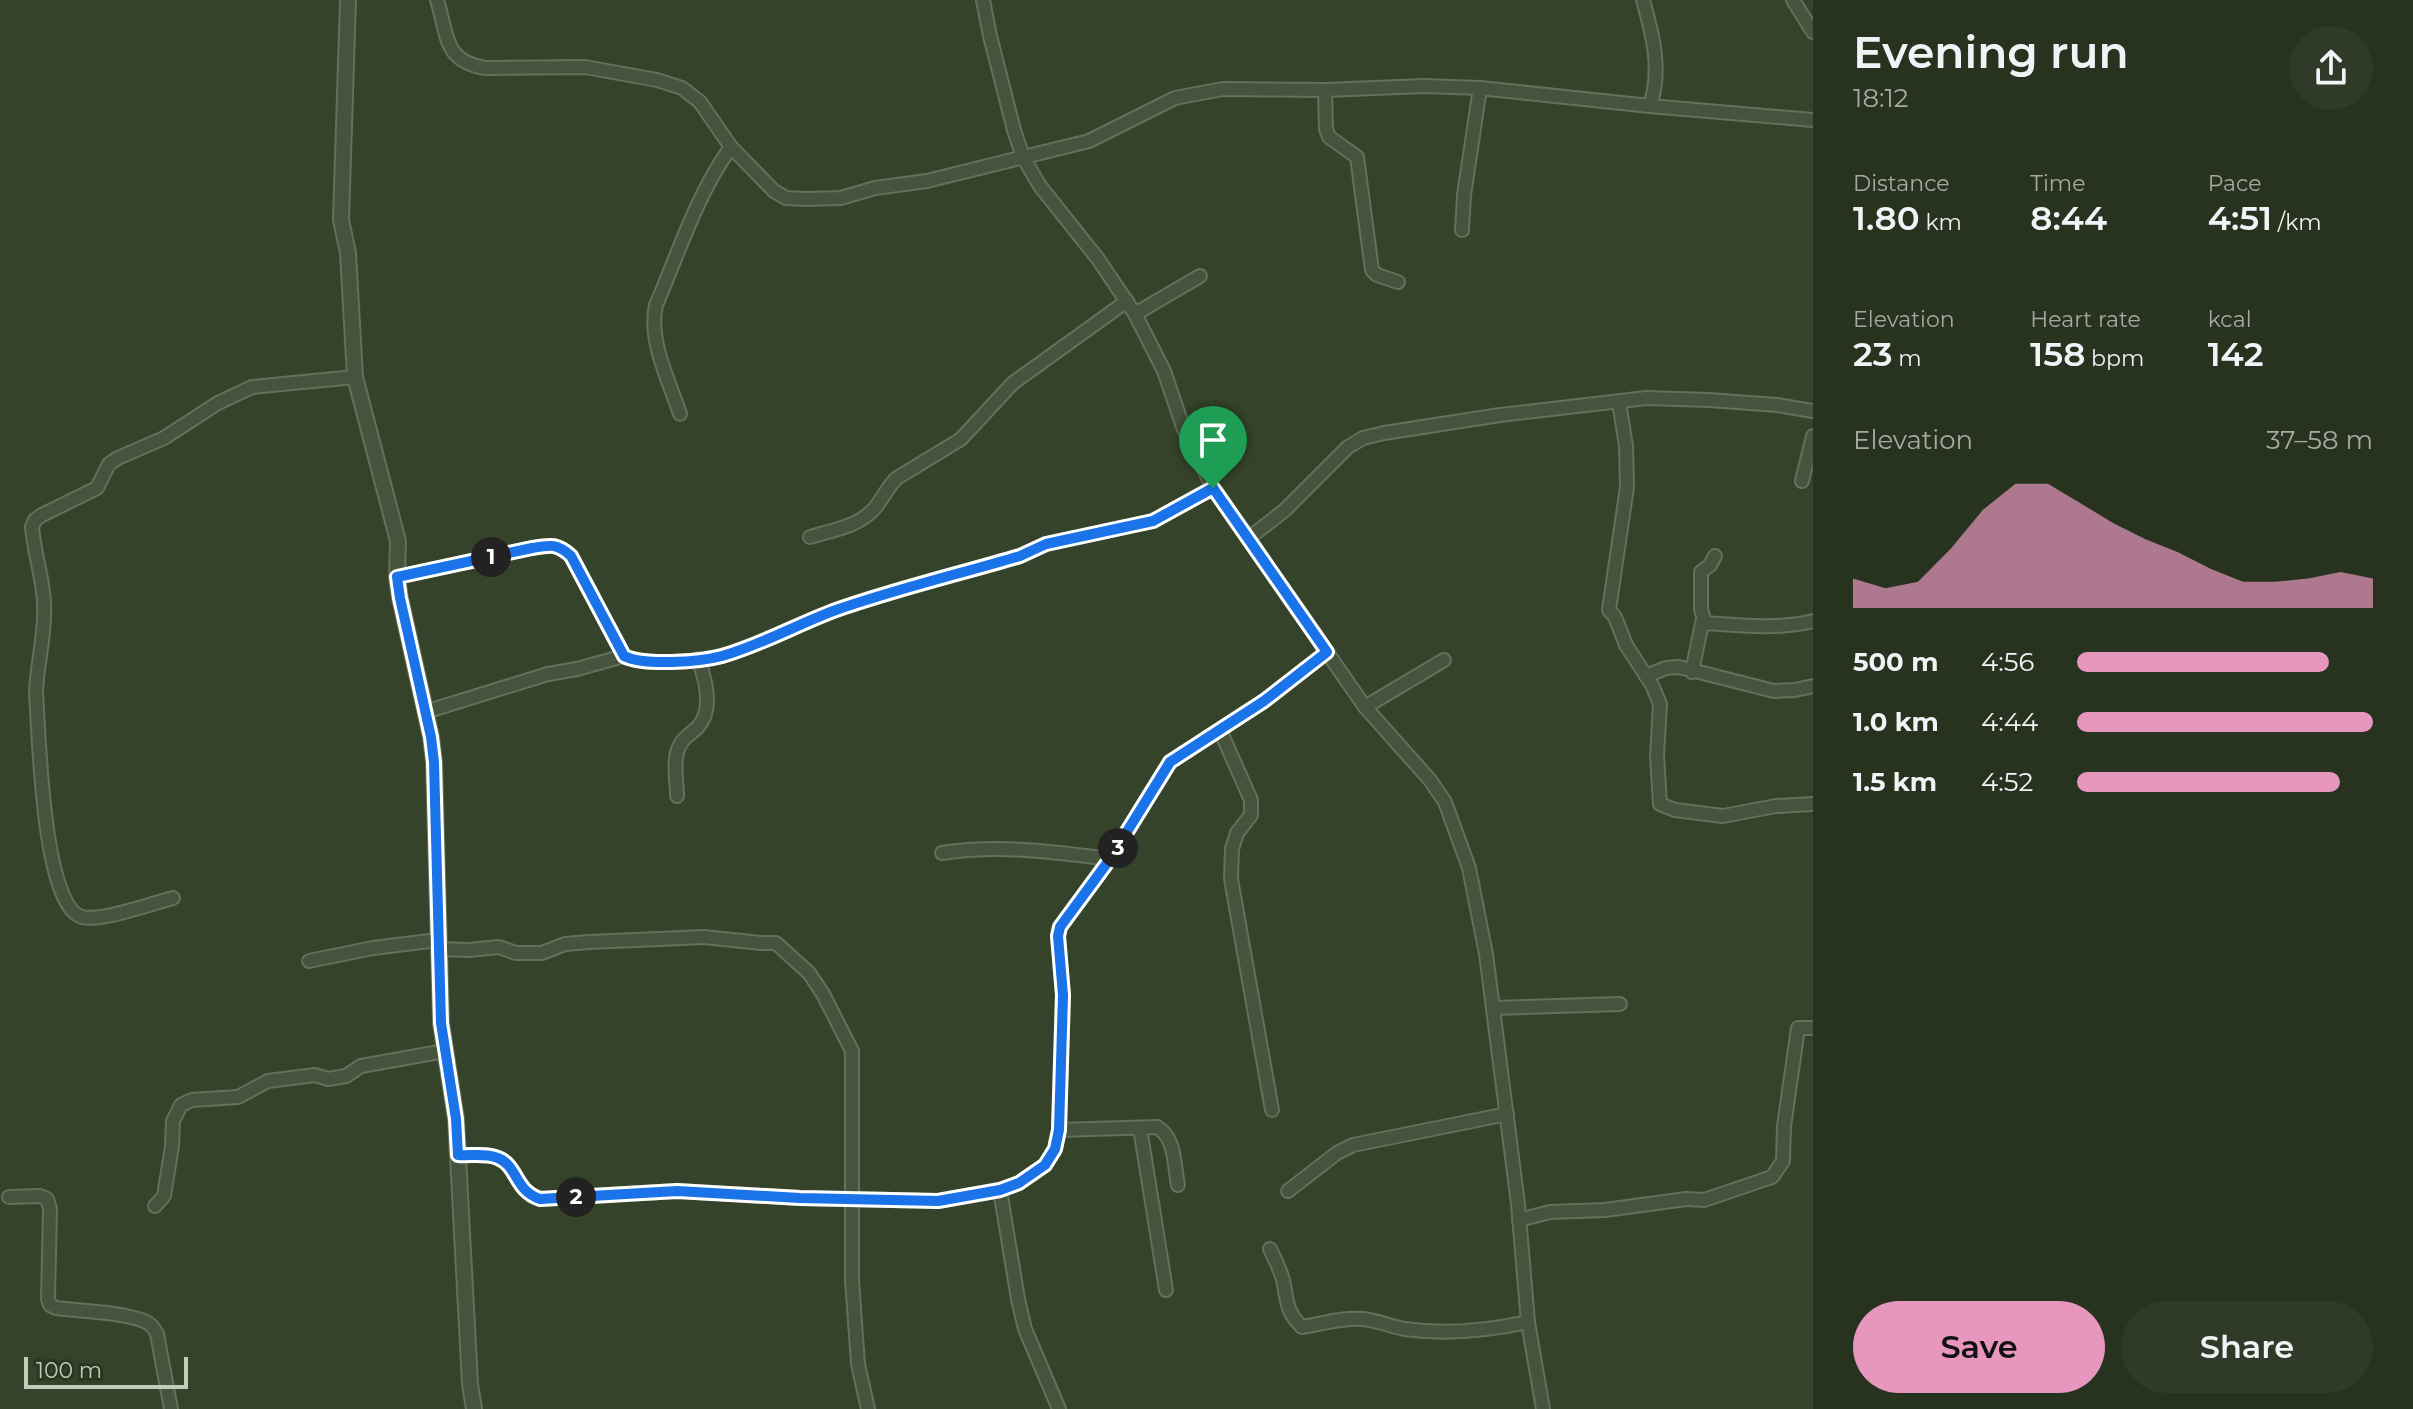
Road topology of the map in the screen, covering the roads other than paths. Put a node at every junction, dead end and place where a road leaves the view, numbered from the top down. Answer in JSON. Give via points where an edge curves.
{"nodes":[{"id":1,"x":348,"y":0,"type":"edge"},
{"id":2,"x":437,"y":0,"type":"edge"},
{"id":3,"x":983,"y":0,"type":"edge"},
{"id":4,"x":1643,"y":0,"type":"edge"},
{"id":5,"x":1793,"y":0,"type":"edge"},
{"id":6,"x":1813,"y":32,"type":"edge"},
{"id":7,"x":1480,"y":88,"type":"junction"},
{"id":8,"x":1325,"y":90,"type":"junction"},
{"id":9,"x":1650,"y":106,"type":"junction"},
{"id":10,"x":1813,"y":120,"type":"edge"},
{"id":11,"x":731,"y":147,"type":"junction"},
{"id":12,"x":1023,"y":157,"type":"junction"},
{"id":13,"x":1462,"y":230,"type":"dead end"},
{"id":14,"x":1200,"y":276,"type":"dead end"},
{"id":15,"x":1398,"y":282,"type":"dead end"},
{"id":16,"x":1127,"y":301,"type":"junction"},
{"id":17,"x":1135,"y":314,"type":"junction"},
{"id":18,"x":355,"y":377,"type":"junction"},
{"id":19,"x":1619,"y":402,"type":"junction"},
{"id":20,"x":1813,"y":411,"type":"edge"},
{"id":21,"x":680,"y":414,"type":"dead end"},
{"id":22,"x":1813,"y":436,"type":"edge"},
{"id":23,"x":1802,"y":481,"type":"dead end"},
{"id":24,"x":1213,"y":488,"type":"junction"},
{"id":25,"x":810,"y":537,"type":"dead end"},
{"id":26,"x":1249,"y":538,"type":"junction"},
{"id":27,"x":1715,"y":556,"type":"dead end"},
{"id":28,"x":397,"y":577,"type":"junction"},
{"id":29,"x":1813,"y":621,"type":"edge"},
{"id":30,"x":1705,"y":623,"type":"junction"},
{"id":31,"x":1327,"y":652,"type":"junction"},
{"id":32,"x":624,"y":656,"type":"junction"},
{"id":33,"x":698,"y":659,"type":"junction"},
{"id":34,"x":1444,"y":660,"type":"dead end"},
{"id":35,"x":1692,"y":672,"type":"junction"},
{"id":36,"x":1646,"y":676,"type":"junction"},
{"id":37,"x":1813,"y":686,"type":"edge"},
{"id":38,"x":1365,"y":707,"type":"junction"},
{"id":39,"x":425,"y":712,"type":"junction"},
{"id":40,"x":1220,"y":730,"type":"junction"},
{"id":41,"x":677,"y":796,"type":"dead end"},
{"id":42,"x":1813,"y":804,"type":"edge"},
{"id":43,"x":942,"y":853,"type":"dead end"},
{"id":44,"x":1110,"y":859,"type":"junction"},
{"id":45,"x":173,"y":898,"type":"dead end"},
{"id":46,"x":438,"y":944,"type":"junction"},
{"id":47,"x":309,"y":961,"type":"dead end"},
{"id":48,"x":1620,"y":1004,"type":"dead end"},
{"id":49,"x":1493,"y":1008,"type":"junction"},
{"id":50,"x":1813,"y":1028,"type":"edge"},
{"id":51,"x":445,"y":1051,"type":"junction"},
{"id":52,"x":1272,"y":1110,"type":"dead end"},
{"id":53,"x":1507,"y":1114,"type":"junction"},
{"id":54,"x":1140,"y":1128,"type":"junction"},
{"id":55,"x":1059,"y":1130,"type":"junction"},
{"id":56,"x":458,"y":1155,"type":"junction"},
{"id":57,"x":1178,"y":1185,"type":"dead end"},
{"id":58,"x":1000,"y":1190,"type":"junction"},
{"id":59,"x":1288,"y":1191,"type":"dead end"},
{"id":60,"x":9,"y":1197,"type":"dead end"},
{"id":61,"x":853,"y":1199,"type":"junction"},
{"id":62,"x":155,"y":1206,"type":"dead end"},
{"id":63,"x":1519,"y":1220,"type":"junction"},
{"id":64,"x":1270,"y":1249,"type":"dead end"},
{"id":65,"x":1166,"y":1290,"type":"dead end"},
{"id":66,"x":1528,"y":1322,"type":"junction"},
{"id":67,"x":171,"y":1409,"type":"edge"},
{"id":68,"x":474,"y":1409,"type":"edge"},
{"id":69,"x":868,"y":1409,"type":"edge"},
{"id":70,"x":1059,"y":1409,"type":"edge"},
{"id":71,"x":1543,"y":1409,"type":"edge"}],
"edges":[{"from":1,"to":18,"type":"street","via":[[341,220],[348,253]]},
{"from":2,"to":11,"type":"street","via":[[450,47],[470,66],[585,67],[657,80],[691,93]]},
{"from":3,"to":12,"type":"street"},
{"from":4,"to":9,"type":"street","via":[[1656,60]]},
{"from":5,"to":6,"type":"street"},
{"from":7,"to":8,"type":"street"},
{"from":7,"to":9,"type":"street"},
{"from":7,"to":13,"type":"street"},
{"from":8,"to":12,"type":"street","via":[[1223,89],[1175,98],[1089,141]]},
{"from":8,"to":15,"type":"street","via":[[1329,137],[1353,152],[1360,167],[1372,270]]},
{"from":9,"to":10,"type":"street"},
{"from":11,"to":12,"type":"street","via":[[774,191],[806,199],[841,198]]},
{"from":11,"to":21,"type":"street","via":[[705,189],[653,319]]},
{"from":12,"to":16,"type":"street"},
{"from":14,"to":17,"type":"street"},
{"from":16,"to":17,"type":"street"},
{"from":16,"to":25,"type":"street","via":[[1013,383],[961,439],[897,478],[859,522]]},
{"from":17,"to":24,"type":"street"},
{"from":18,"to":28,"type":"street","via":[[398,541]]},
{"from":18,"to":45,"type":"street","via":[[252,387],[229,397],[181,429],[109,464],[97,488],[42,515],[32,527],[44,600],[36,693],[51,863],[70,908],[81,917],[102,917]]},
{"from":19,"to":20,"type":"street","via":[[1709,400]]},
{"from":19,"to":26,"type":"street","via":[[1363,438]]},
{"from":19,"to":36,"type":"street","via":[[1627,487],[1609,610]]},
{"from":22,"to":23,"type":"street"},
{"from":24,"to":26,"type":"street"},
{"from":24,"to":33,"type":"street","via":[[1153,521],[1046,544],[838,609],[721,656]]},
{"from":26,"to":31,"type":"street"},
{"from":27,"to":30,"type":"street","via":[[1701,572]]},
{"from":28,"to":32,"type":"street","via":[[549,545],[562,548]]},
{"from":28,"to":39,"type":"street"},
{"from":29,"to":30,"type":"street","via":[[1766,628]]},
{"from":30,"to":35,"type":"street"},
{"from":31,"to":38,"type":"street"},
{"from":31,"to":40,"type":"street"},
{"from":32,"to":33,"type":"street","via":[[646,662]]},
{"from":32,"to":39,"type":"street"},
{"from":33,"to":41,"type":"street","via":[[708,707],[678,748]]},
{"from":34,"to":38,"type":"street"},
{"from":35,"to":36,"type":"street","via":[[1666,668]]},
{"from":35,"to":37,"type":"street","via":[[1774,691]]},
{"from":36,"to":42,"type":"street","via":[[1660,704],[1660,804],[1723,816]]},
{"from":38,"to":49,"type":"street","via":[[1445,802],[1469,868]]},
{"from":39,"to":46,"type":"street","via":[[434,762]]},
{"from":40,"to":44,"type":"street","via":[[1170,762]]},
{"from":40,"to":52,"type":"street","via":[[1251,800],[1251,815],[1232,849],[1231,879]]},
{"from":43,"to":44,"type":"street","via":[[1030,849]]},
{"from":44,"to":55,"type":"street","via":[[1058,936],[1063,995]]},
{"from":46,"to":47,"type":"street","via":[[373,948]]},
{"from":46,"to":51,"type":"street"},
{"from":46,"to":61,"type":"street","via":[[542,953],[565,944],[704,937],[776,943],[809,973],[852,1051]]},
{"from":48,"to":49,"type":"street"},
{"from":49,"to":53,"type":"street"},
{"from":50,"to":63,"type":"street","via":[[1798,1028],[1783,1161],[1772,1177],[1704,1200],[1550,1212]]},
{"from":51,"to":56,"type":"street"},
{"from":51,"to":62,"type":"street","via":[[361,1066],[346,1076],[268,1081],[238,1097],[181,1105],[173,1121],[164,1196]]},
{"from":53,"to":59,"type":"street","via":[[1353,1145]]},
{"from":53,"to":63,"type":"street"},
{"from":54,"to":55,"type":"street"},
{"from":54,"to":57,"type":"street","via":[[1157,1127],[1170,1139]]},
{"from":54,"to":65,"type":"street"},
{"from":55,"to":58,"type":"street","via":[[1045,1165]]},
{"from":56,"to":61,"type":"street","via":[[496,1156],[507,1163],[523,1190],[540,1199],[665,1191]]},
{"from":56,"to":68,"type":"street"},
{"from":58,"to":61,"type":"street","via":[[938,1201]]},
{"from":58,"to":70,"type":"street","via":[[1025,1329]]},
{"from":60,"to":67,"type":"street","via":[[47,1199],[50,1305],[152,1326]]},
{"from":61,"to":69,"type":"street","via":[[854,1326]]},
{"from":63,"to":66,"type":"street"},
{"from":64,"to":66,"type":"street","via":[[1291,1316],[1302,1327],[1364,1319],[1405,1329],[1465,1332]]},
{"from":66,"to":71,"type":"street"}]}
